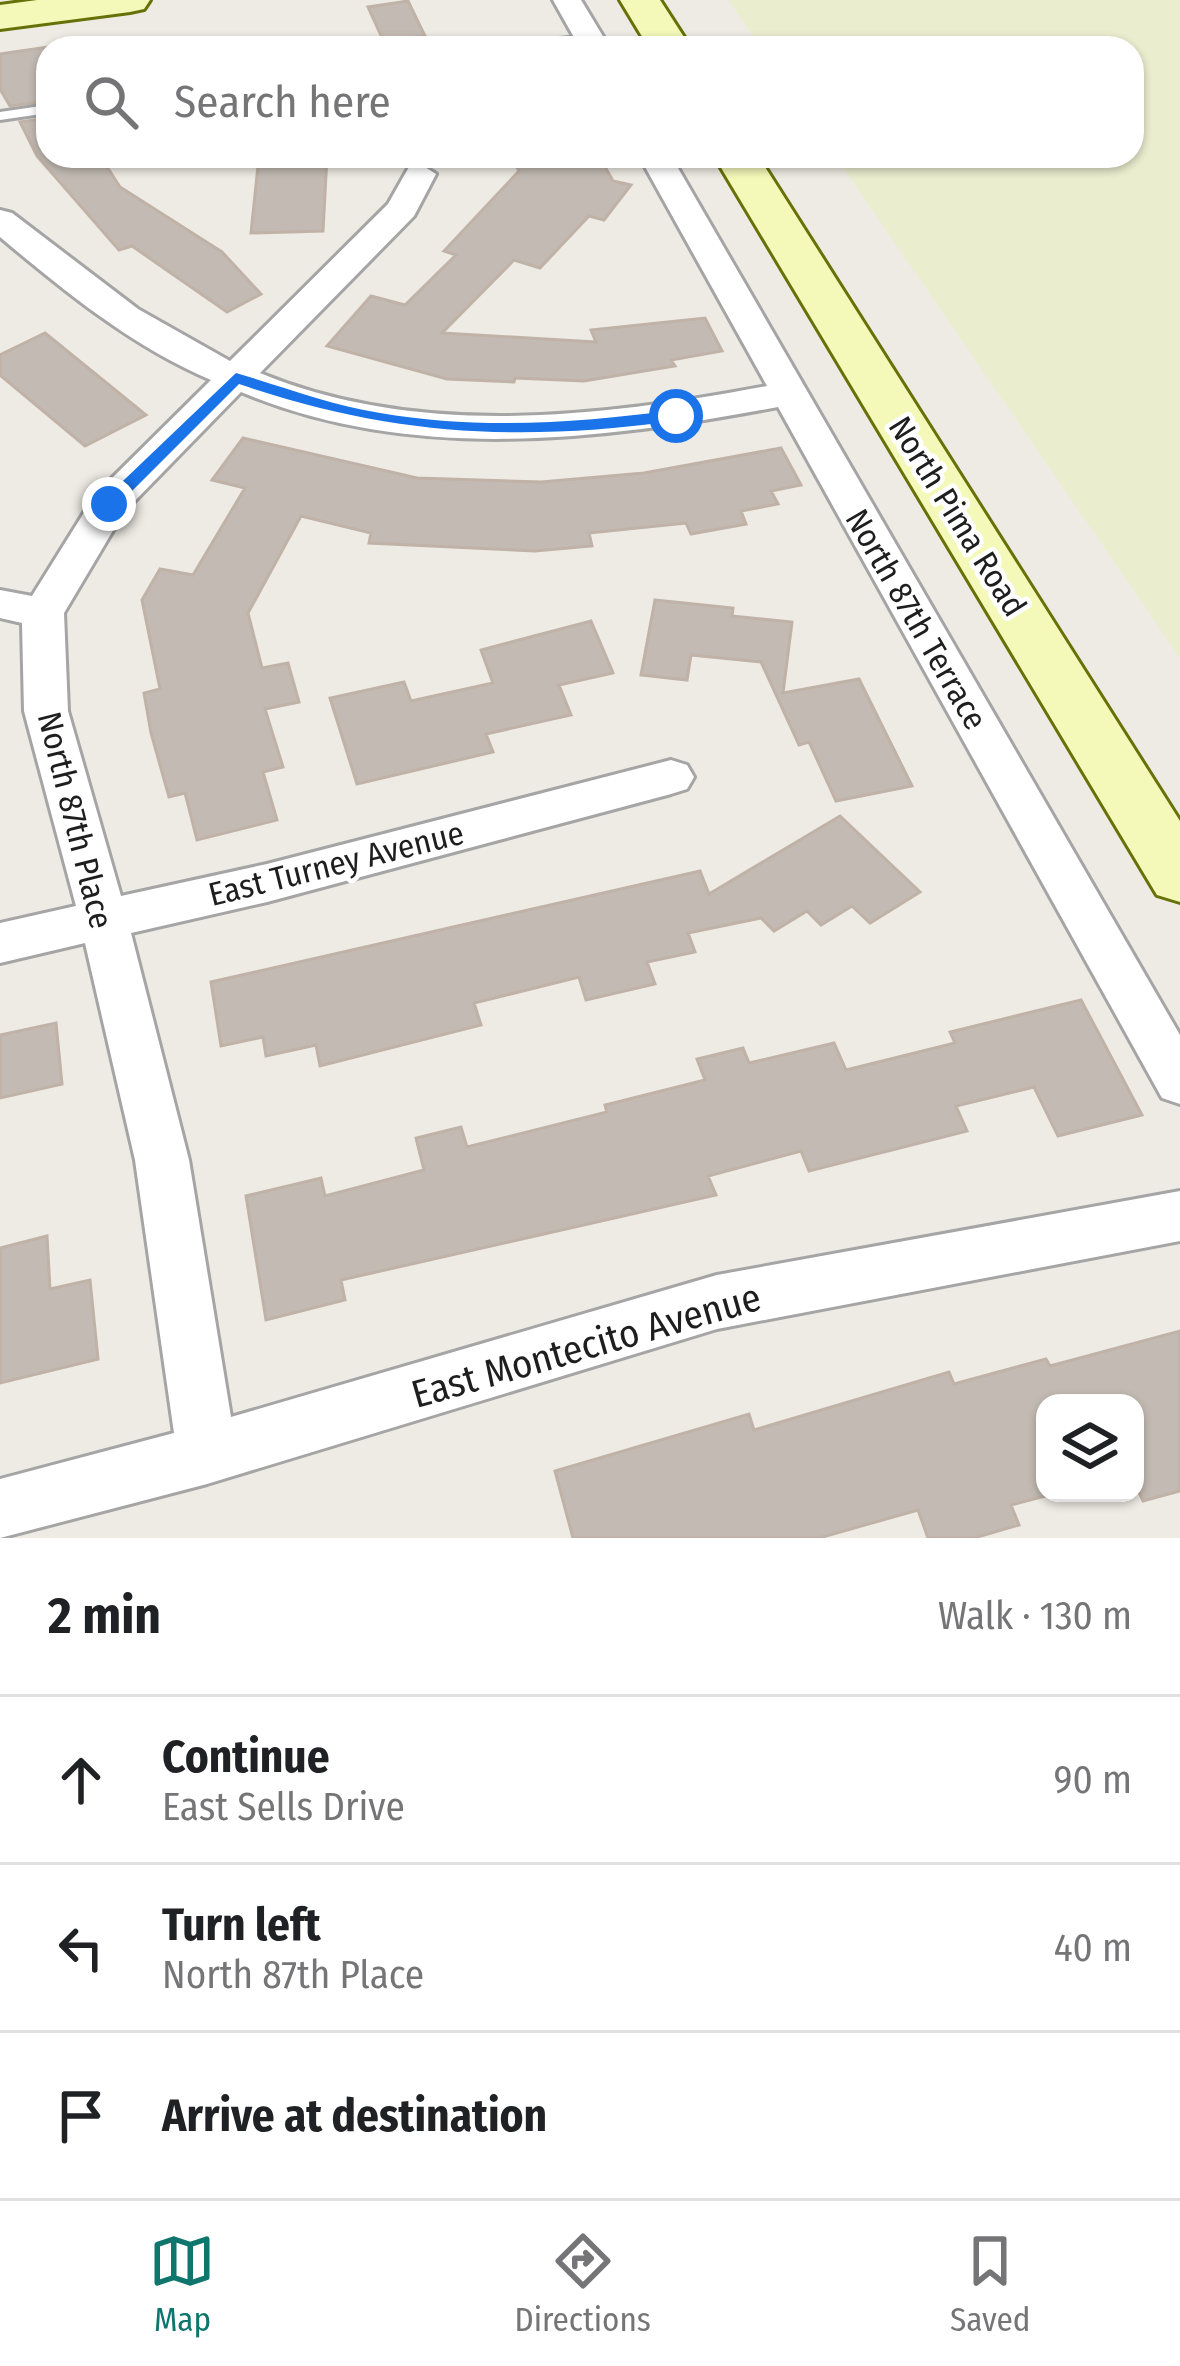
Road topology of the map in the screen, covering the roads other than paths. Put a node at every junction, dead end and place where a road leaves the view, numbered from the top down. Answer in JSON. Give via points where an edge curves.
{"nodes":[{"id":1,"x":130,"y":0,"type":"edge"},
{"id":2,"x":567,"y":0,"type":"edge"},
{"id":3,"x":640,"y":0,"type":"edge"},
{"id":4,"x":0,"y":17,"type":"edge"},
{"id":5,"x":588,"y":36,"type":"edge"},
{"id":6,"x":662,"y":36,"type":"edge"},
{"id":7,"x":36,"y":112,"type":"edge"},
{"id":8,"x":0,"y":116,"type":"edge"},
{"id":9,"x":663,"y":168,"type":"edge"},
{"id":10,"x":743,"y":168,"type":"edge"},
{"id":11,"x":420,"y":174,"type":"dead end"},
{"id":12,"x":0,"y":220,"type":"edge"},
{"id":13,"x":236,"y":378,"type":"junction"},
{"id":14,"x":788,"y":394,"type":"junction"},
{"id":15,"x":21,"y":608,"type":"edge"},
{"id":16,"x":670,"y":777,"type":"dead end"},
{"id":17,"x":1180,"y":876,"type":"edge"},
{"id":18,"x":99,"y":920,"type":"junction"},
{"id":19,"x":0,"y":943,"type":"edge"},
{"id":20,"x":1180,"y":1082,"type":"edge"},
{"id":21,"x":1180,"y":1216,"type":"edge"},
{"id":22,"x":207,"y":1454,"type":"junction"},
{"id":23,"x":0,"y":1509,"type":"edge"}],
"edges":[{"from":1,"to":4,"type":"main road"},
{"from":2,"to":5,"type":"street"},
{"from":3,"to":6,"type":"main road"},
{"from":7,"to":8,"type":"lane"},
{"from":9,"to":14,"type":"street","name":"North 87th Terrace"},
{"from":10,"to":17,"type":"main road","name":"North Pima Road"},
{"from":11,"to":13,"type":"street","name":"North 87th Place","via":[[402,208]]},
{"from":12,"to":13,"type":"street","via":[[129,320]]},
{"from":13,"to":14,"type":"street","via":[[382,419],[478,428],[583,428]]},
{"from":13,"to":15,"type":"street","name":"North 87th Place","via":[[109,504]]},
{"from":14,"to":20,"type":"street","name":"North 87th Terrace"},
{"from":15,"to":18,"type":"street","name":"North 87th Place"},
{"from":16,"to":18,"type":"street","name":"East Turney Avenue"},
{"from":18,"to":19,"type":"street","name":"East Turney Avenue"},
{"from":18,"to":22,"type":"street","name":"North 87th Place","via":[[162,1160]]},
{"from":21,"to":22,"type":"street","name":"East Montecito Avenue","via":[[717,1302]]},
{"from":22,"to":23,"type":"street","name":"East Montecito Avenue"}]}
